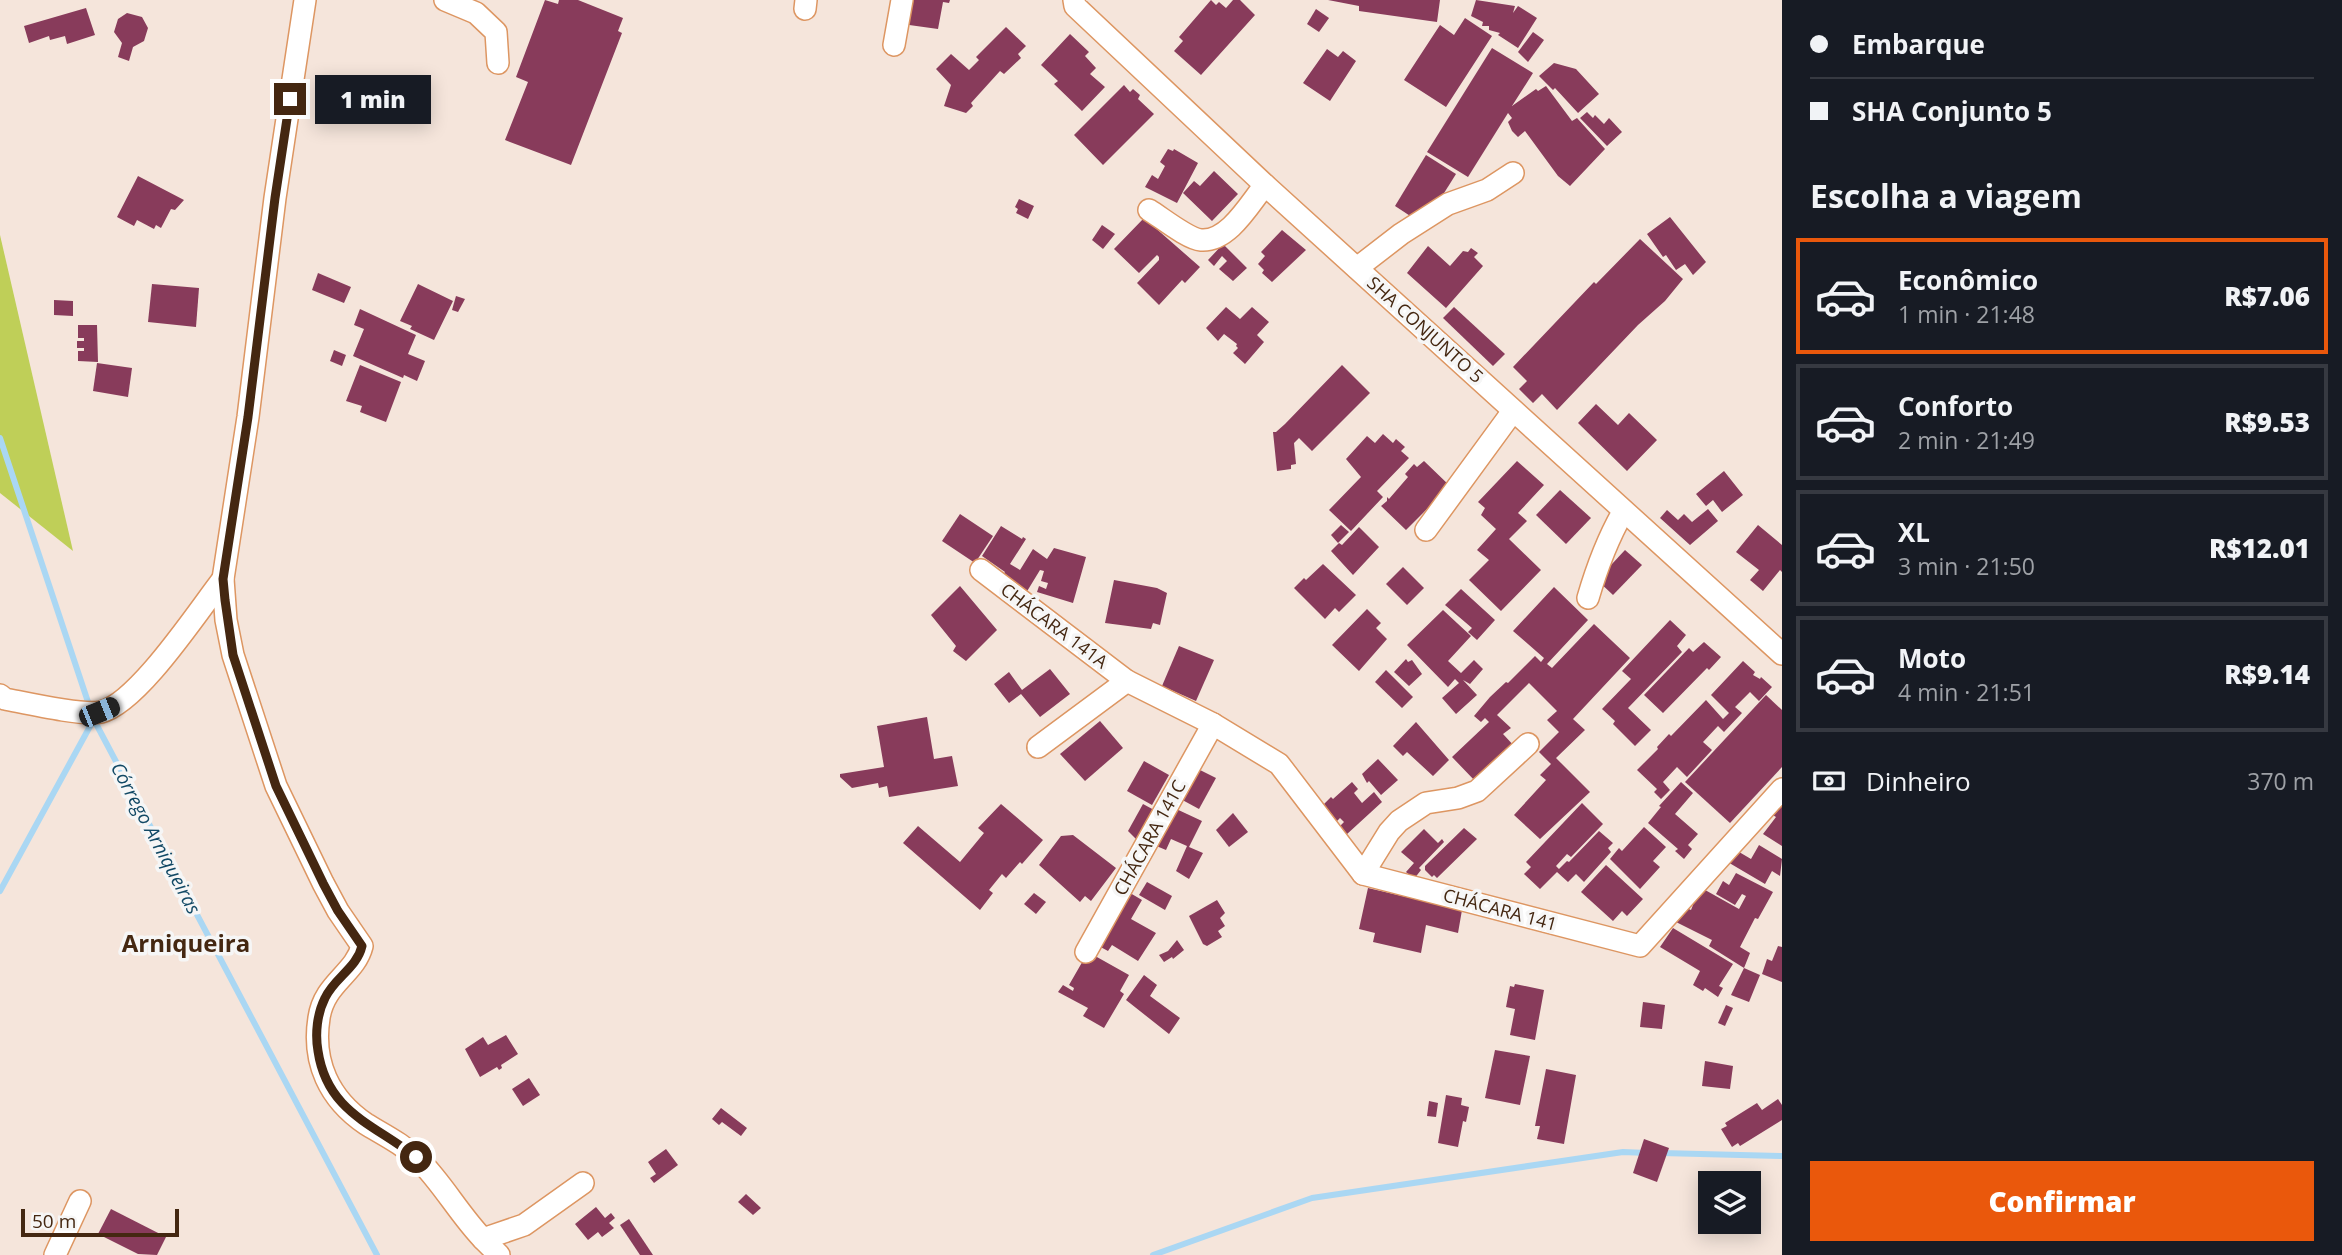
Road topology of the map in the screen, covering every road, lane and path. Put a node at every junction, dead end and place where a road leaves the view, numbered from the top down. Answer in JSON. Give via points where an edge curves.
{"nodes":[{"id":1,"x":305,"y":0,"type":"edge"},
{"id":2,"x":446,"y":0,"type":"edge"},
{"id":3,"x":902,"y":0,"type":"edge"},
{"id":4,"x":1074,"y":0,"type":"edge"},
{"id":5,"x":894,"y":45,"type":"dead end"},
{"id":6,"x":498,"y":63,"type":"dead end"},
{"id":7,"x":1513,"y":173,"type":"dead end"},
{"id":8,"x":1265,"y":185,"type":"junction"},
{"id":9,"x":1149,"y":211,"type":"dead end"},
{"id":10,"x":1357,"y":268,"type":"junction"},
{"id":11,"x":1513,"y":411,"type":"junction"},
{"id":12,"x":1623,"y":512,"type":"junction"},
{"id":13,"x":1426,"y":530,"type":"dead end"},
{"id":14,"x":981,"y":570,"type":"dead end"},
{"id":15,"x":223,"y":579,"type":"junction"},
{"id":16,"x":1588,"y":598,"type":"dead end"},
{"id":17,"x":1782,"y":654,"type":"edge"},
{"id":18,"x":1127,"y":681,"type":"junction"},
{"id":19,"x":2,"y":700,"type":"edge"},
{"id":20,"x":1213,"y":724,"type":"junction"},
{"id":21,"x":1528,"y":744,"type":"dead end"},
{"id":22,"x":1038,"y":747,"type":"dead end"},
{"id":23,"x":1782,"y":789,"type":"edge"},
{"id":24,"x":1363,"y":874,"type":"junction"},
{"id":25,"x":1086,"y":952,"type":"dead end"},
{"id":26,"x":583,"y":1183,"type":"dead end"},
{"id":27,"x":79,"y":1201,"type":"dead end"},
{"id":28,"x":483,"y":1239,"type":"junction"},
{"id":29,"x":55,"y":1255,"type":"edge"},
{"id":30,"x":499,"y":1255,"type":"edge"}],
"edges":[{"from":1,"to":15,"type":"street"},
{"from":2,"to":6,"type":"street","via":[[477,13],[496,32]]},
{"from":3,"to":5,"type":"street"},
{"from":4,"to":8,"type":"street","name":"SHA CONJUNTO 5"},
{"from":7,"to":10,"type":"street","via":[[1487,190],[1448,204]]},
{"from":8,"to":9,"type":"street","via":[[1216,238],[1200,240]]},
{"from":8,"to":10,"type":"street","name":"SHA CONJUNTO 5"},
{"from":10,"to":11,"type":"street","name":"SHA CONJUNTO 5"},
{"from":11,"to":12,"type":"street","name":"SHA CONJUNTO 5"},
{"from":11,"to":13,"type":"street"},
{"from":12,"to":16,"type":"street","via":[[1608,538]]},
{"from":12,"to":17,"type":"street","name":"SHA CONJUNTO 5"},
{"from":14,"to":18,"type":"street","name":"CHÁCARA 141A"},
{"from":15,"to":19,"type":"street","via":[[128,698],[99,712]]},
{"from":15,"to":28,"type":"street","via":[[233,655],[276,786],[338,911],[362,946],[354,963],[331,987],[319,1017],[317,1043],[327,1084],[342,1105],[416,1157]]},
{"from":18,"to":20,"type":"street","name":"CHÁCARA 141A"},
{"from":18,"to":22,"type":"street","name":"CHÁCARA 141A"},
{"from":20,"to":24,"type":"street","via":[[1279,764]]},
{"from":20,"to":25,"type":"street","name":"CHÁCARA 141C"},
{"from":21,"to":24,"type":"street","via":[[1477,791],[1426,803],[1399,821]]},
{"from":23,"to":24,"type":"street","name":"CHÁCARA 141","via":[[1640,946]]},
{"from":26,"to":28,"type":"street","via":[[524,1225]]},
{"from":27,"to":29,"type":"street"},
{"from":28,"to":30,"type":"street"}]}
